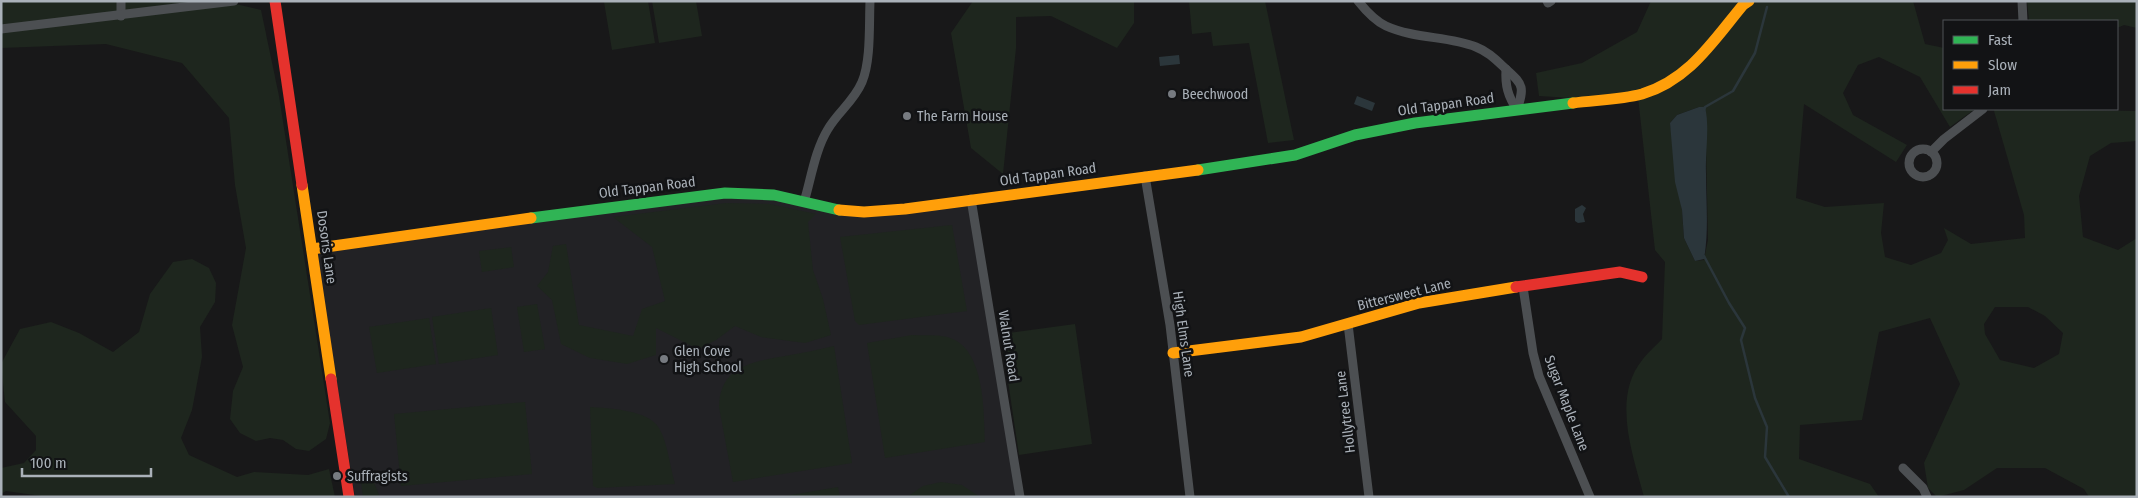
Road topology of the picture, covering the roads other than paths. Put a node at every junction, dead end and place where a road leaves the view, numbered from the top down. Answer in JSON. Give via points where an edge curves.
{"nodes":[{"id":1,"x":121,"y":1,"type":"edge"},
{"id":2,"x":234,"y":1,"type":"edge"},
{"id":3,"x":275,"y":1,"type":"edge"},
{"id":4,"x":870,"y":1,"type":"edge"},
{"id":5,"x":1358,"y":1,"type":"edge"},
{"id":6,"x":1547,"y":1,"type":"edge"},
{"id":7,"x":1551,"y":1,"type":"edge"},
{"id":8,"x":1749,"y":1,"type":"edge"},
{"id":9,"x":2022,"y":1,"type":"edge"},
{"id":10,"x":121,"y":16,"type":"junction"},
{"id":11,"x":2023,"y":20,"type":"edge"},
{"id":12,"x":1,"y":29,"type":"edge"},
{"id":13,"x":1506,"y":69,"type":"junction"},
{"id":14,"x":1517,"y":110,"type":"junction"},
{"id":15,"x":1983,"y":110,"type":"edge"},
{"id":16,"x":1931,"y":152,"type":"dead end"},
{"id":17,"x":1145,"y":176,"type":"junction"},
{"id":18,"x":971,"y":200,"type":"junction"},
{"id":19,"x":804,"y":202,"type":"junction"},
{"id":20,"x":312,"y":249,"type":"junction"},
{"id":21,"x":1642,"y":278,"type":"dead end"},
{"id":22,"x":1522,"y":286,"type":"junction"},
{"id":23,"x":1348,"y":324,"type":"junction"},
{"id":24,"x":1173,"y":353,"type":"junction"},
{"id":25,"x":1903,"y":468,"type":"dead end"},
{"id":26,"x":348,"y":497,"type":"edge"},
{"id":27,"x":1020,"y":497,"type":"edge"},
{"id":28,"x":1190,"y":497,"type":"edge"},
{"id":29,"x":1369,"y":497,"type":"edge"},
{"id":30,"x":1590,"y":497,"type":"edge"},
{"id":31,"x":1927,"y":497,"type":"edge"}],
"edges":[{"from":1,"to":10,"type":"street"},
{"from":2,"to":10,"type":"street"},
{"from":3,"to":20,"type":"street","name":"Dosoris Lane"},
{"from":4,"to":19,"type":"street","via":[[863,81],[828,128]]},
{"from":5,"to":13,"type":"street","via":[[1384,26],[1476,47],[1493,56]]},
{"from":6,"to":7,"type":"street"},
{"from":8,"to":14,"type":"street","name":"Old Tappan Road","via":[[1689,69],[1672,81],[1641,94]]},
{"from":9,"to":11,"type":"street"},
{"from":10,"to":12,"type":"street"},
{"from":13,"to":14,"type":"street","via":[[1505,83]]},
{"from":13,"to":14,"type":"street","via":[[1519,80],[1522,93]]},
{"from":14,"to":17,"type":"street","name":"Old Tappan Road","via":[[1380,129],[1266,161]]},
{"from":15,"to":16,"type":"street"},
{"from":17,"to":18,"type":"street","name":"Old Tappan Road"},
{"from":17,"to":24,"type":"street","name":"High Elms Lane"},
{"from":18,"to":19,"type":"street","name":"Old Tappan Road","via":[[864,212],[833,210]]},
{"from":18,"to":27,"type":"street","name":"Walnut Road"},
{"from":19,"to":20,"type":"street","name":"Old Tappan Road","via":[[763,193],[725,192]]},
{"from":20,"to":26,"type":"street","name":"Dosoris Lane"},
{"from":21,"to":22,"type":"street","name":"Bittersweet Lane","via":[[1620,272]]},
{"from":22,"to":23,"type":"street","name":"Bittersweet Lane","via":[[1419,303]]},
{"from":22,"to":30,"type":"street","name":"Sugar Maple Lane","via":[[1539,376]]},
{"from":23,"to":24,"type":"street","name":"Bittersweet Lane","via":[[1300,337]]},
{"from":23,"to":29,"type":"street","name":"Hollytree Lane"},
{"from":24,"to":28,"type":"street","name":"High Elms Lane"},
{"from":25,"to":31,"type":"street","via":[[1923,488]]}]}
